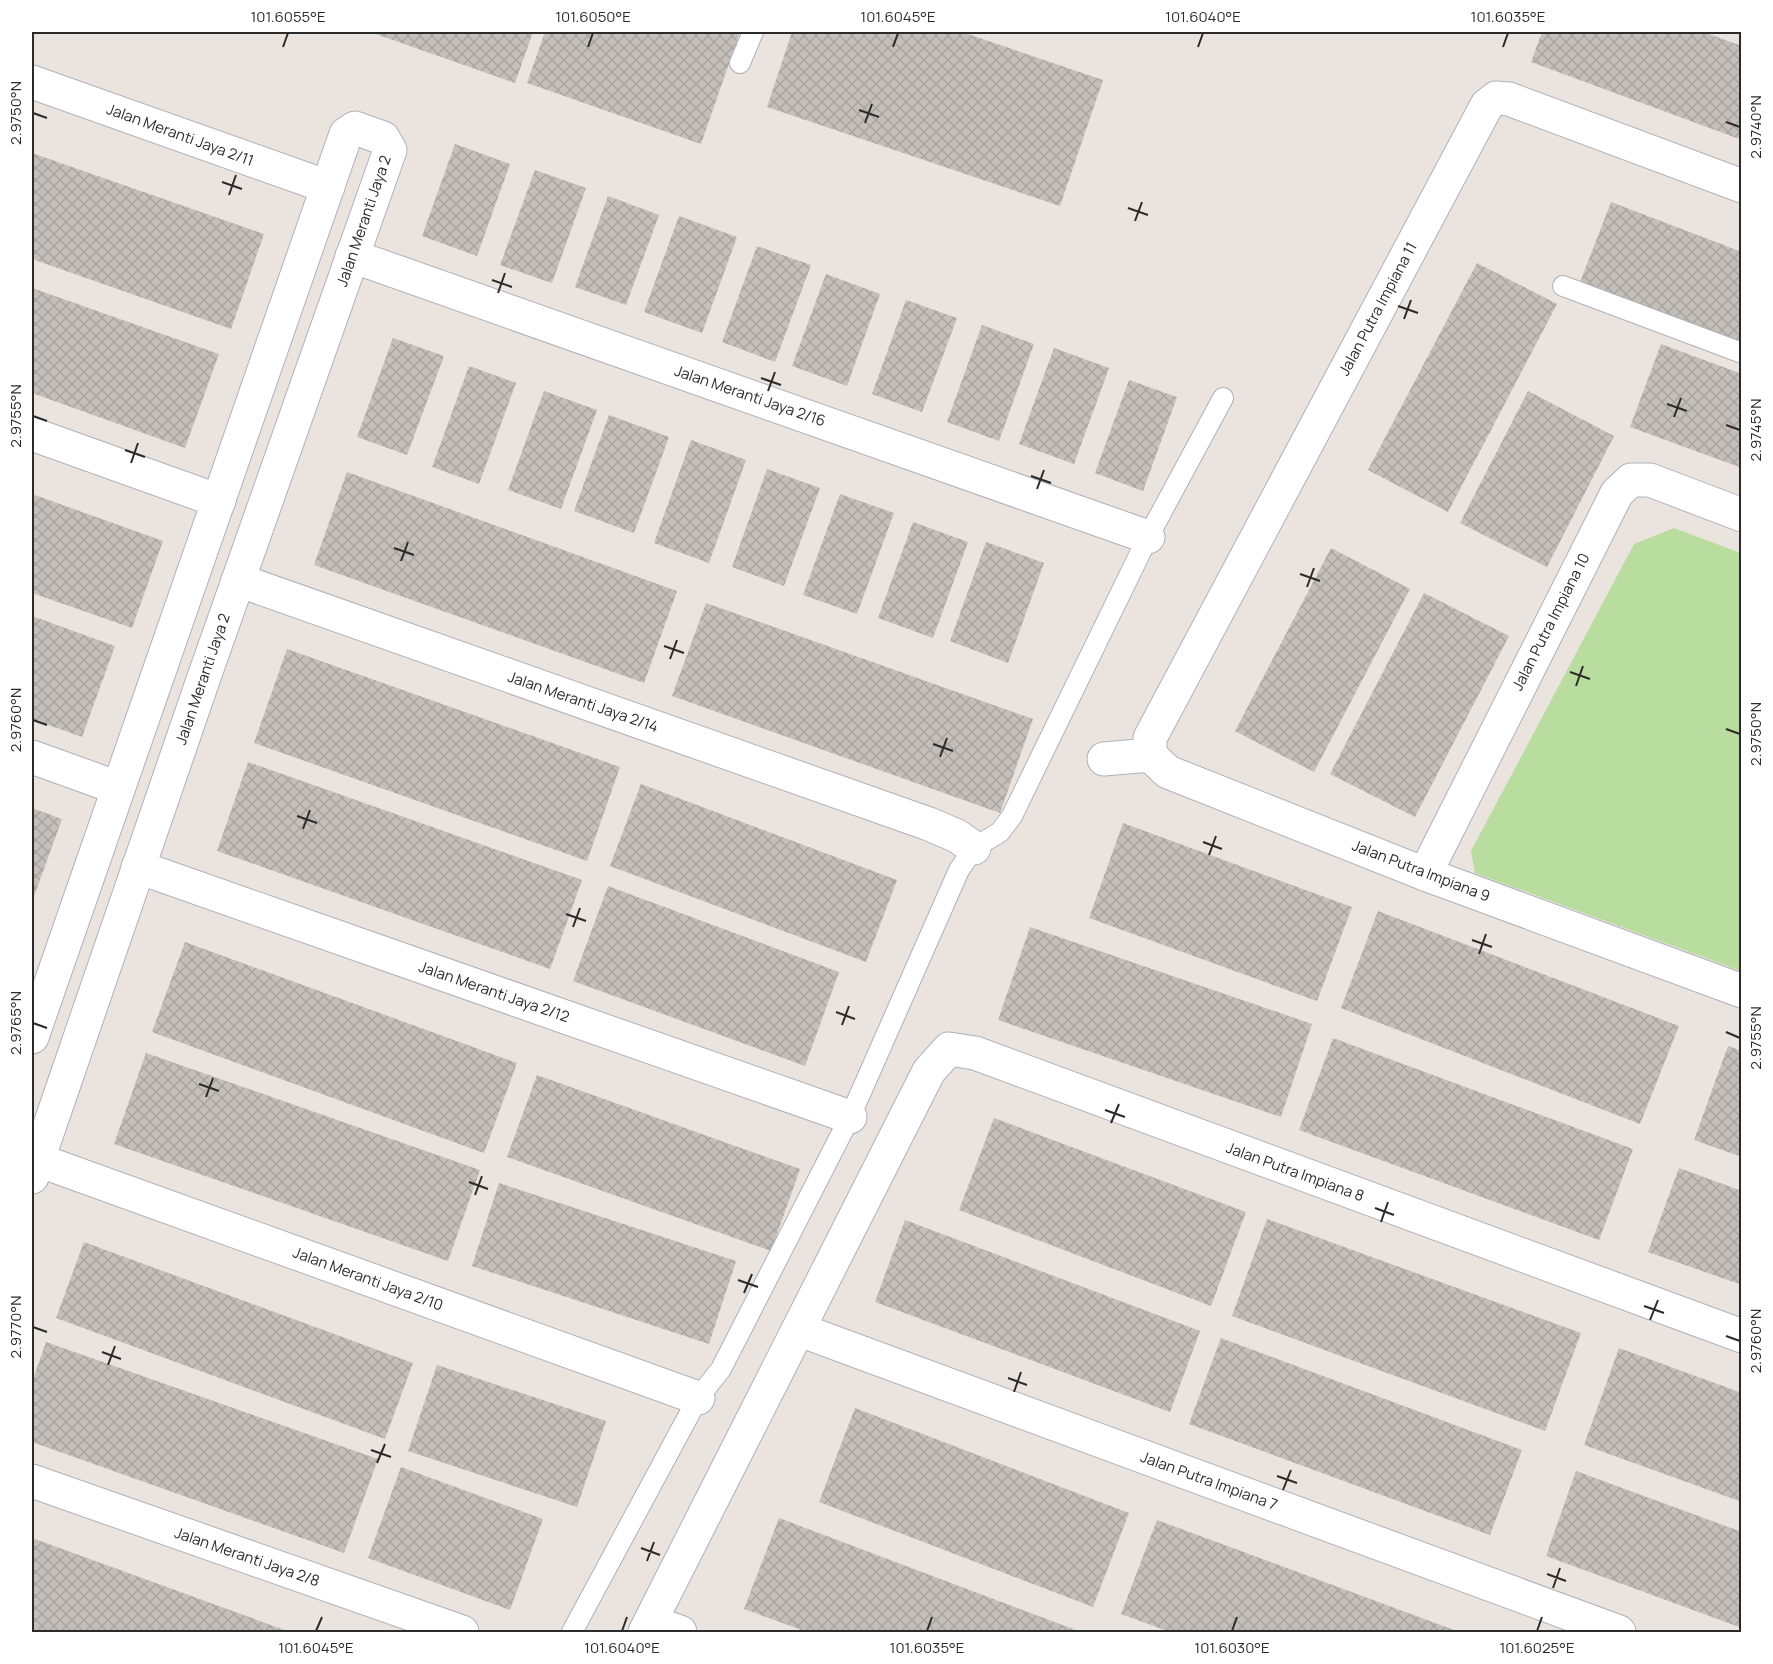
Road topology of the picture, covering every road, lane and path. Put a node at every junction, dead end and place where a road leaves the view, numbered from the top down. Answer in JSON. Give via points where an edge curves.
{"nodes":[{"id":1,"x":753,"y":32,"type":"edge"},
{"id":2,"x":740,"y":63,"type":"dead end"},
{"id":3,"x":32,"y":82,"type":"edge"},
{"id":4,"x":1742,"y":186,"type":"edge"},
{"id":5,"x":328,"y":187,"type":"junction"},
{"id":6,"x":352,"y":256,"type":"junction"},
{"id":7,"x":1563,"y":286,"type":"dead end"},
{"id":8,"x":1742,"y":353,"type":"edge"},
{"id":9,"x":1223,"y":398,"type":"dead end"},
{"id":10,"x":32,"y":434,"type":"edge"},
{"id":11,"x":219,"y":501,"type":"junction"},
{"id":12,"x":1742,"y":515,"type":"edge"},
{"id":13,"x":1148,"y":537,"type":"junction"},
{"id":14,"x":238,"y":580,"type":"junction"},
{"id":15,"x":1150,"y":755,"type":"junction"},
{"id":16,"x":32,"y":757,"type":"edge"},
{"id":17,"x":1104,"y":759,"type":"dead end"},
{"id":18,"x":118,"y":789,"type":"junction"},
{"id":19,"x":974,"y":848,"type":"junction"},
{"id":20,"x":138,"y":867,"type":"junction"},
{"id":21,"x":1425,"y":874,"type":"junction"},
{"id":22,"x":1742,"y":991,"type":"edge"},
{"id":23,"x":44,"y":1000,"type":"junction"},
{"id":24,"x":87,"y":1015,"type":"junction"},
{"id":25,"x":32,"y":1037,"type":"edge"},
{"id":26,"x":850,"y":1117,"type":"junction"},
{"id":27,"x":34,"y":1168,"type":"edge"},
{"id":28,"x":800,"y":1330,"type":"junction"},
{"id":29,"x":1742,"y":1336,"type":"edge"},
{"id":30,"x":698,"y":1398,"type":"junction"},
{"id":31,"x":32,"y":1481,"type":"edge"},
{"id":32,"x":659,"y":1629,"type":"edge"},
{"id":33,"x":462,"y":1632,"type":"edge"},
{"id":34,"x":572,"y":1632,"type":"edge"},
{"id":35,"x":1619,"y":1632,"type":"edge"}],
"edges":[{"from":1,"to":2,"type":"lane"},
{"from":3,"to":5,"type":"street","name":"Jalan Meranti Jaya 2/11"},
{"from":4,"to":15,"type":"street","name":"Jalan Putra Impiana 11","via":[[1509,99],[1496,98],[1487,105],[1150,738]]},
{"from":5,"to":6,"type":"street","name":"Jalan Meranti Jaya 2","via":[[346,134],[355,128],[382,138],[390,150]]},
{"from":5,"to":11,"type":"street","name":"Jalan Meranti Jaya 2"},
{"from":6,"to":13,"type":"street","name":"Jalan Meranti Jaya 2/16"},
{"from":6,"to":14,"type":"street","name":"Jalan Meranti Jaya 2"},
{"from":7,"to":8,"type":"lane"},
{"from":9,"to":13,"type":"lane"},
{"from":10,"to":11,"type":"street"},
{"from":11,"to":18,"type":"street","name":"Jalan Meranti Jaya 2"},
{"from":12,"to":21,"type":"street","name":"Jalan Putra Impiana 10","via":[[1650,480],[1632,480],[1617,493]]},
{"from":13,"to":19,"type":"lane","via":[[1012,816],[1000,832]]},
{"from":14,"to":19,"type":"street","name":"Jalan Meranti Jaya 2/14","via":[[929,824]]},
{"from":14,"to":20,"type":"street","name":"Jalan Meranti Jaya 2"},
{"from":15,"to":17,"type":"street"},
{"from":15,"to":21,"type":"street","name":"Jalan Putra Impiana 9","via":[[1168,772]]},
{"from":16,"to":18,"type":"street"},
{"from":18,"to":23,"type":"street","name":"Jalan Meranti Jaya 2"},
{"from":19,"to":26,"type":"lane","via":[[946,898]]},
{"from":20,"to":24,"type":"street","name":"Jalan Meranti Jaya 2"},
{"from":20,"to":26,"type":"street","name":"Jalan Meranti Jaya 2/12"},
{"from":21,"to":22,"type":"street","name":"Jalan Putra Impiana 9"},
{"from":23,"to":24,"type":"street"},
{"from":23,"to":25,"type":"street","name":"Jalan Meranti Jaya 2"},
{"from":24,"to":27,"type":"street","name":"Jalan Meranti Jaya 2"},
{"from":26,"to":30,"type":"lane","via":[[721,1369]]},
{"from":27,"to":30,"type":"street","name":"Jalan Meranti Jaya 2/10"},
{"from":28,"to":29,"type":"street","name":"Jalan Putra Impiana 8","via":[[929,1071],[949,1049],[975,1053]]},
{"from":28,"to":32,"type":"street"},
{"from":28,"to":35,"type":"street","name":"Jalan Putra Impiana 7"},
{"from":30,"to":34,"type":"lane"},
{"from":31,"to":33,"type":"street","name":"Jalan Meranti Jaya 2/8"}]}
